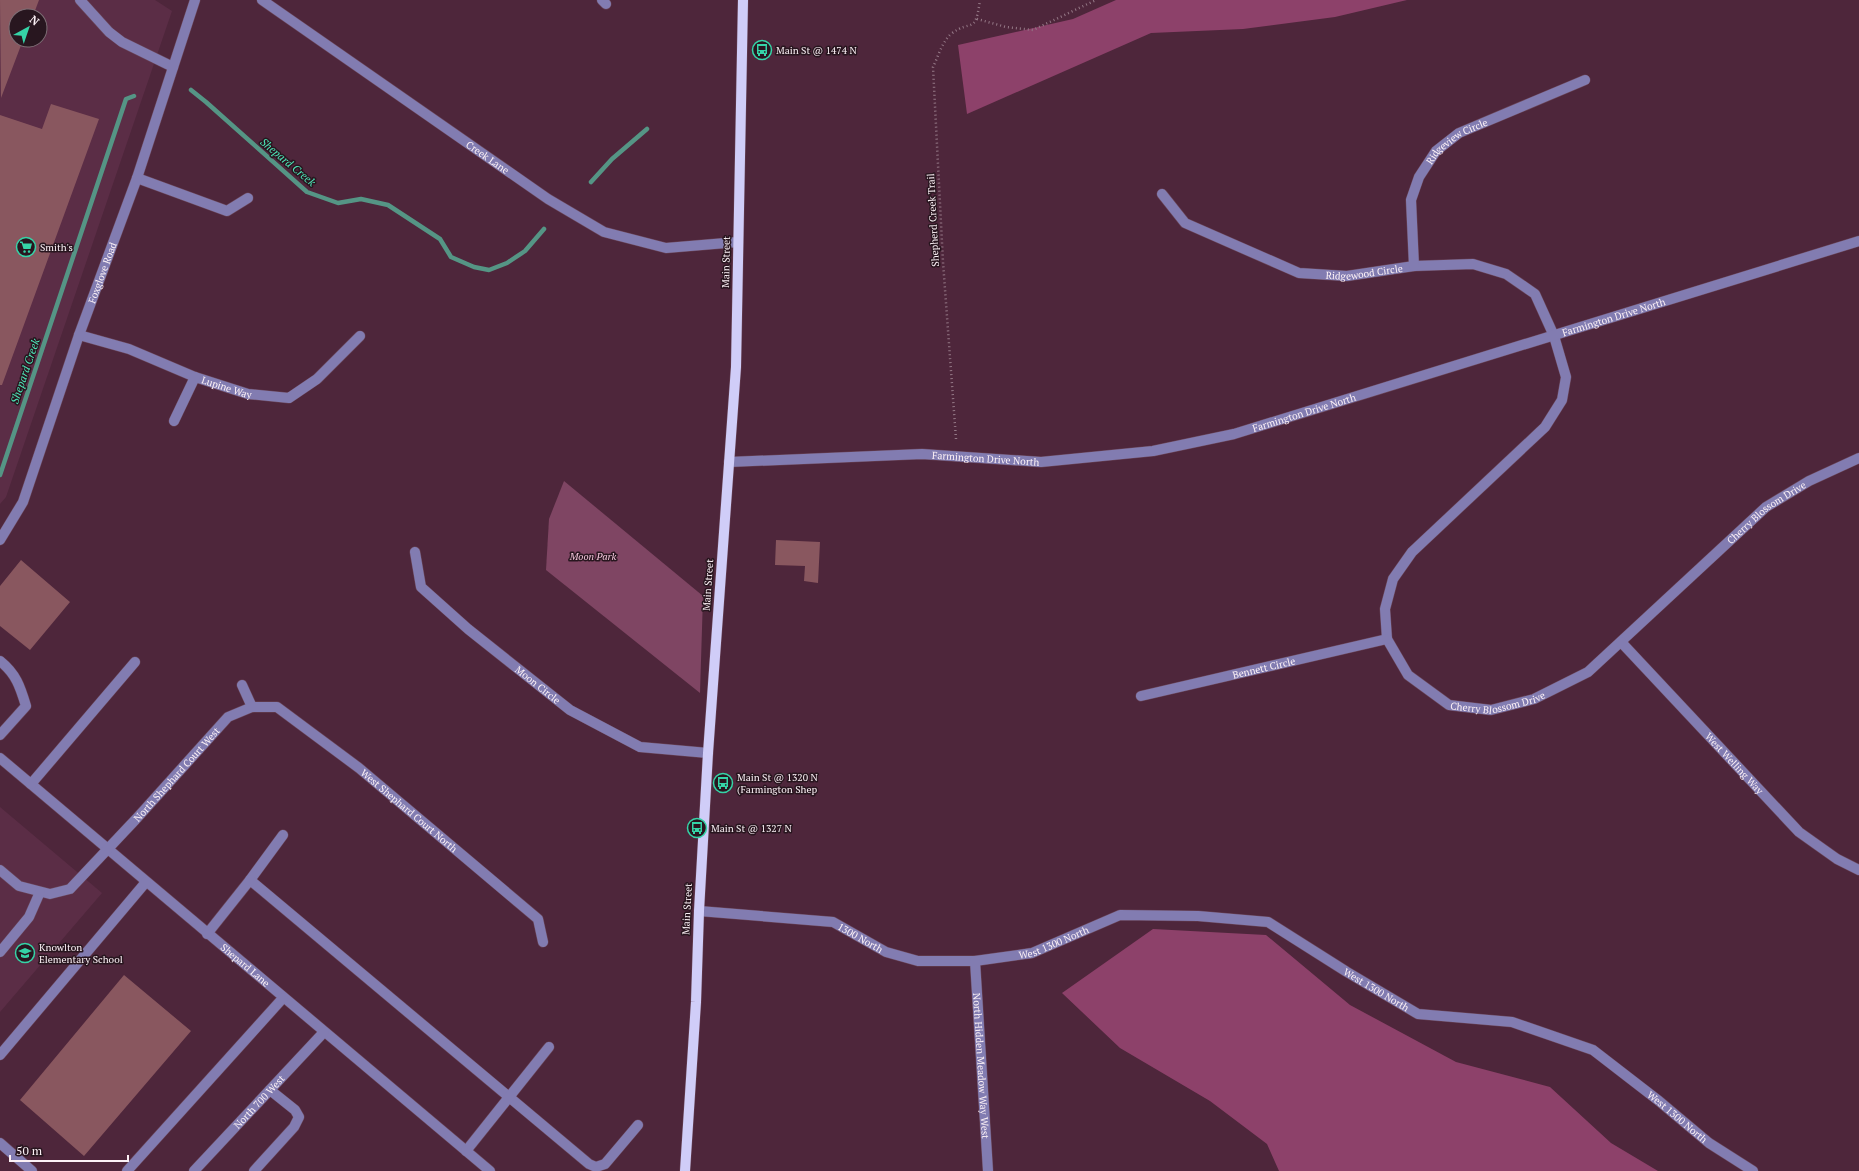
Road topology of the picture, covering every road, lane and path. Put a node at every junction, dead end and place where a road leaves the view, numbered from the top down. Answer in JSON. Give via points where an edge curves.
{"nodes":[{"id":1,"x":80,"y":0,"type":"edge"},
{"id":2,"x":195,"y":0,"type":"edge"},
{"id":3,"x":262,"y":0,"type":"edge"},
{"id":4,"x":743,"y":0,"type":"edge"},
{"id":5,"x":980,"y":0,"type":"edge"},
{"id":6,"x":1096,"y":0,"type":"edge"},
{"id":7,"x":977,"y":19,"type":"junction"},
{"id":8,"x":173,"y":67,"type":"junction"},
{"id":9,"x":1585,"y":80,"type":"dead end"},
{"id":10,"x":137,"y":178,"type":"junction"},
{"id":11,"x":1162,"y":194,"type":"dead end"},
{"id":12,"x":248,"y":198,"type":"dead end"},
{"id":13,"x":1859,"y":241,"type":"edge"},
{"id":14,"x":738,"y":242,"type":"junction"},
{"id":15,"x":1414,"y":266,"type":"junction"},
{"id":16,"x":79,"y":335,"type":"junction"},
{"id":17,"x":360,"y":336,"type":"dead end"},
{"id":18,"x":1554,"y":336,"type":"junction"},
{"id":19,"x":195,"y":377,"type":"junction"},
{"id":20,"x":174,"y":422,"type":"dead end"},
{"id":21,"x":956,"y":439,"type":"dead end"},
{"id":22,"x":1859,"y":458,"type":"edge"},
{"id":23,"x":729,"y":462,"type":"junction"},
{"id":24,"x":0,"y":540,"type":"edge"},
{"id":25,"x":415,"y":552,"type":"dead end"},
{"id":26,"x":1387,"y":639,"type":"junction"},
{"id":27,"x":1621,"y":642,"type":"junction"},
{"id":28,"x":0,"y":661,"type":"edge"},
{"id":29,"x":135,"y":662,"type":"dead end"},
{"id":30,"x":242,"y":685,"type":"dead end"},
{"id":31,"x":1141,"y":696,"type":"dead end"},
{"id":32,"x":252,"y":707,"type":"junction"},
{"id":33,"x":0,"y":735,"type":"edge"},
{"id":34,"x":708,"y":753,"type":"junction"},
{"id":35,"x":0,"y":758,"type":"edge"},
{"id":36,"x":31,"y":784,"type":"junction"},
{"id":37,"x":283,"y":835,"type":"dead end"},
{"id":38,"x":106,"y":849,"type":"junction"},
{"id":39,"x":0,"y":870,"type":"edge"},
{"id":40,"x":1859,"y":870,"type":"edge"},
{"id":41,"x":250,"y":880,"type":"junction"},
{"id":42,"x":146,"y":882,"type":"junction"},
{"id":43,"x":40,"y":892,"type":"junction"},
{"id":44,"x":699,"y":911,"type":"junction"},
{"id":45,"x":207,"y":934,"type":"junction"},
{"id":46,"x":543,"y":942,"type":"dead end"},
{"id":47,"x":0,"y":952,"type":"edge"},
{"id":48,"x":975,"y":961,"type":"junction"},
{"id":49,"x":283,"y":998,"type":"junction"},
{"id":50,"x":324,"y":1032,"type":"junction"},
{"id":51,"x":549,"y":1047,"type":"dead end"},
{"id":52,"x":0,"y":1055,"type":"edge"},
{"id":53,"x":270,"y":1090,"type":"junction"},
{"id":54,"x":509,"y":1096,"type":"junction"},
{"id":55,"x":638,"y":1125,"type":"dead end"},
{"id":56,"x":0,"y":1143,"type":"edge"},
{"id":57,"x":466,"y":1151,"type":"junction"},
{"id":58,"x":32,"y":1171,"type":"edge"},
{"id":59,"x":127,"y":1171,"type":"edge"},
{"id":60,"x":194,"y":1171,"type":"edge"},
{"id":61,"x":254,"y":1171,"type":"edge"},
{"id":62,"x":490,"y":1171,"type":"edge"},
{"id":63,"x":685,"y":1171,"type":"edge"},
{"id":64,"x":988,"y":1171,"type":"edge"},
{"id":65,"x":1753,"y":1171,"type":"edge"}],
"edges":[{"from":1,"to":8,"type":"street","via":[[122,42]]},
{"from":2,"to":8,"type":"street","name":"Foxglove Road"},
{"from":3,"to":14,"type":"street","name":"Creek Lane","via":[[548,199],[604,232],[666,248]]},
{"from":4,"to":14,"type":"main road","name":"Main Street"},
{"from":5,"to":7,"type":"path"},
{"from":6,"to":7,"type":"path","via":[[1033,30],[1006,27]]},
{"from":7,"to":21,"type":"path","name":"Shepherd Creek Trail","via":[[952,34],[933,67]]},
{"from":8,"to":10,"type":"street","name":"Foxglove Road"},
{"from":9,"to":15,"type":"street","name":"Ridgeview Circle","via":[[1459,133],[1436,151],[1419,177],[1411,200]]},
{"from":10,"to":12,"type":"street","via":[[227,211]]},
{"from":10,"to":16,"type":"street","name":"Foxglove Road"},
{"from":11,"to":15,"type":"street","name":"Ridgewood Circle","via":[[1185,223],[1299,273],[1346,276]]},
{"from":13,"to":18,"type":"street","name":"Farmington Drive North"},
{"from":14,"to":23,"type":"main road","name":"Main Street","via":[[736,367]]},
{"from":15,"to":18,"type":"street","name":"Ridgewood Circle","via":[[1473,264],[1506,274],[1535,294]]},
{"from":16,"to":19,"type":"street","name":"Lupine Way","via":[[129,349]]},
{"from":16,"to":24,"type":"street","name":"Foxglove Road","via":[[23,502]]},
{"from":17,"to":19,"type":"street","name":"Lupine Way","via":[[317,379],[288,398],[248,394]]},
{"from":18,"to":23,"type":"street","name":"Farmington Drive North","via":[[1234,434],[1153,451],[1041,462],[922,454]]},
{"from":18,"to":26,"type":"street","name":"Cherry Blossom Drive","via":[[1566,378],[1562,400],[1545,427],[1412,552],[1393,579],[1385,609]]},
{"from":19,"to":20,"type":"street"},
{"from":22,"to":27,"type":"street","name":"Cherry Blossom Drive","via":[[1809,480],[1766,507]]},
{"from":23,"to":34,"type":"main road","name":"Main Street"},
{"from":25,"to":34,"type":"street","name":"Moon Circle","via":[[421,587],[468,629],[570,710],[640,747]]},
{"from":26,"to":27,"type":"street","name":"Cherry Blossom Drive","via":[[1408,675],[1449,705],[1491,710],[1534,699],[1588,672]]},
{"from":26,"to":31,"type":"street","name":"Bennett Circle"},
{"from":27,"to":40,"type":"street","name":"West Welling Way","via":[[1800,832],[1836,859]]},
{"from":28,"to":33,"type":"street","via":[[12,670],[26,706]]},
{"from":29,"to":36,"type":"street"},
{"from":30,"to":32,"type":"street"},
{"from":32,"to":38,"type":"street","name":"North Shephard Court West","via":[[228,717]]},
{"from":32,"to":46,"type":"street","name":"West Shephard Court North","via":[[277,707],[359,768],[538,919]]},
{"from":34,"to":44,"type":"main road","name":"Main Street"},
{"from":35,"to":36,"type":"street","name":"Shepard Lane"},
{"from":36,"to":38,"type":"street","name":"Shepard Lane"},
{"from":37,"to":41,"type":"street"},
{"from":38,"to":42,"type":"street","name":"Shepard Lane"},
{"from":38,"to":43,"type":"street","name":"North Shephard Court West","via":[[70,889],[50,894]]},
{"from":39,"to":43,"type":"street","name":"North Shephard Court West","via":[[19,886]]},
{"from":41,"to":45,"type":"street"},
{"from":41,"to":54,"type":"street"},
{"from":42,"to":45,"type":"street","name":"Shepard Lane"},
{"from":42,"to":52,"type":"street"},
{"from":43,"to":47,"type":"street","via":[[29,917]]},
{"from":44,"to":48,"type":"street","name":"1300 North","via":[[833,922],[886,952],[918,961]]},
{"from":44,"to":63,"type":"main road","name":"Main Street"},
{"from":45,"to":49,"type":"street","name":"Shepard Lane"},
{"from":48,"to":64,"type":"street","name":"North Hidden Meadow Way West"},
{"from":48,"to":65,"type":"street","name":"West 1300 North","via":[[1032,953],[1120,915],[1198,916],[1268,922],[1418,1014],[1512,1022],[1593,1050],[1709,1143]]},
{"from":49,"to":50,"type":"street","name":"Shepard Lane"},
{"from":49,"to":59,"type":"street"},
{"from":50,"to":53,"type":"street","name":"North 700 West"},
{"from":50,"to":57,"type":"street","name":"Shepard Lane"},
{"from":51,"to":54,"type":"street"},
{"from":53,"to":60,"type":"street","name":"North 700 West"},
{"from":53,"to":61,"type":"street","via":[[295,1110],[299,1117],[294,1127]]},
{"from":54,"to":55,"type":"street","via":[[589,1164],[596,1167],[605,1164]]},
{"from":54,"to":57,"type":"street"},
{"from":56,"to":58,"type":"street"},
{"from":57,"to":62,"type":"street","name":"Shepard Lane"}]}
